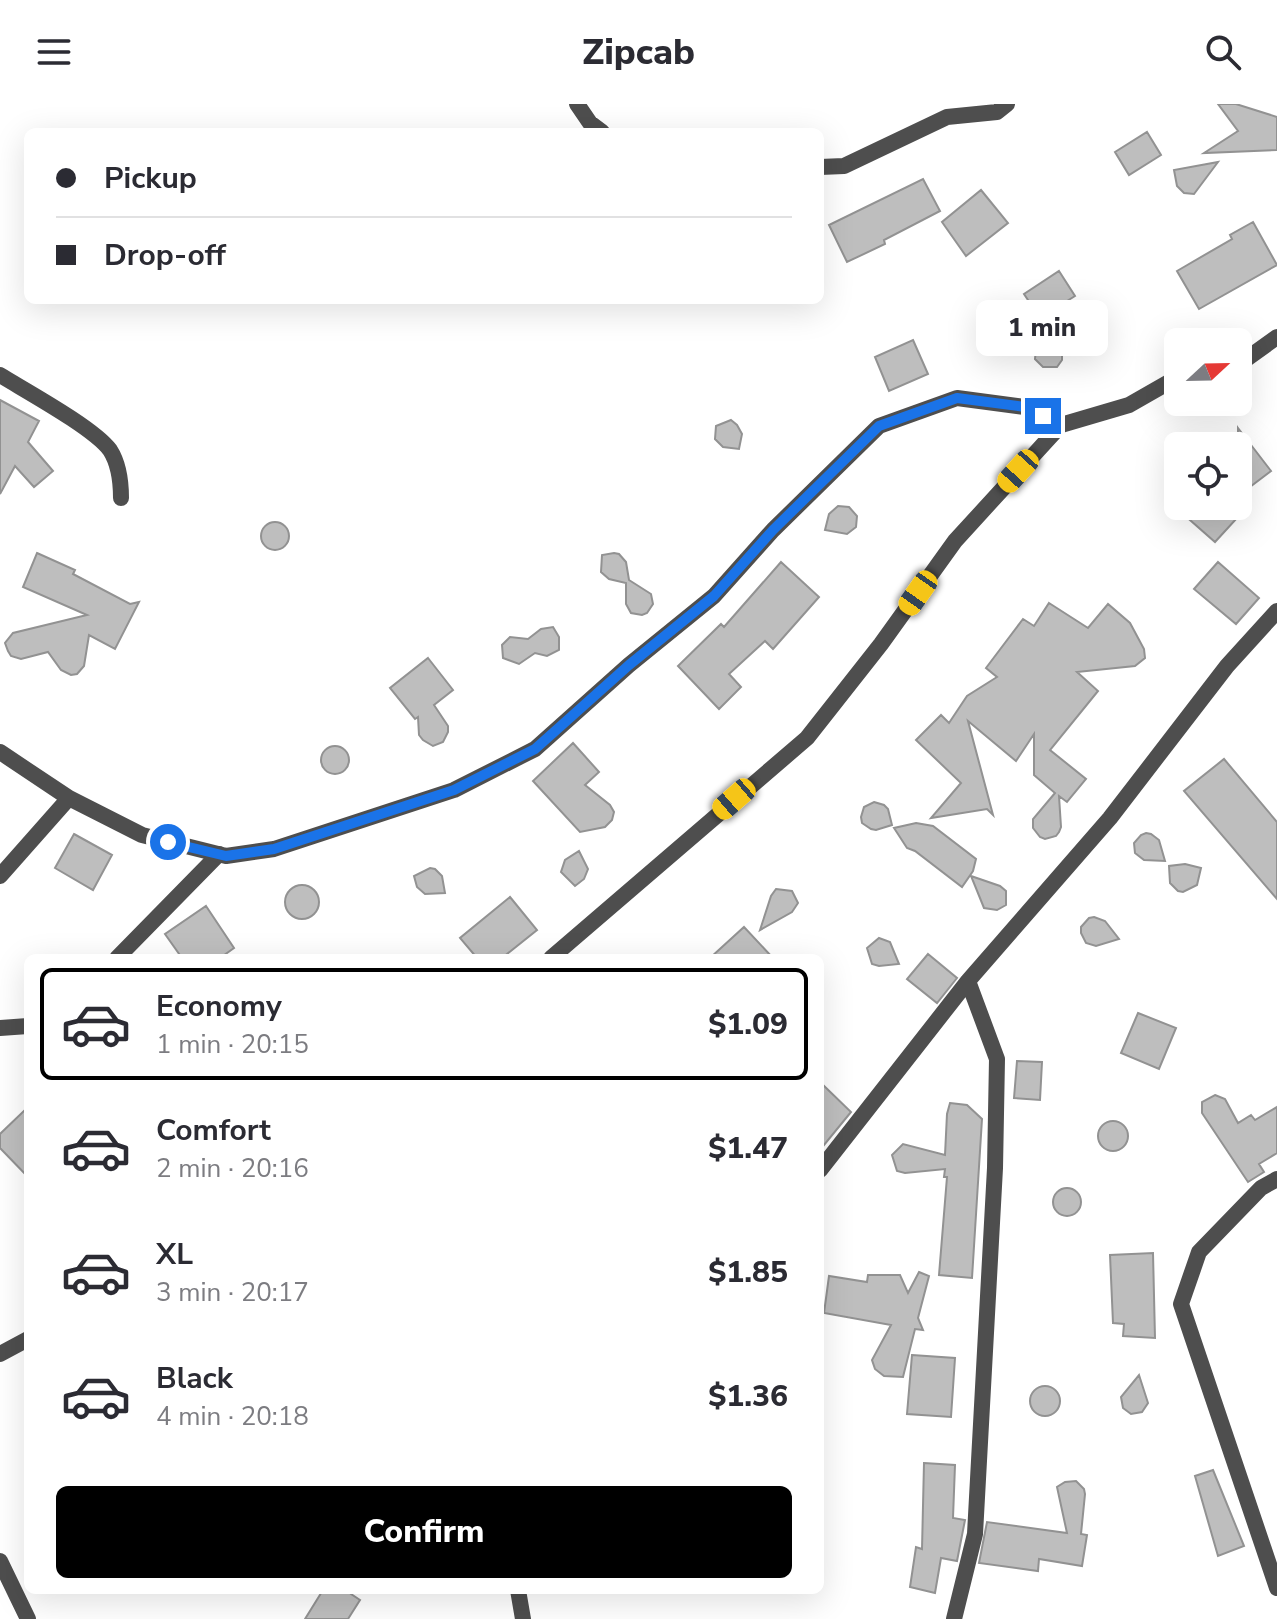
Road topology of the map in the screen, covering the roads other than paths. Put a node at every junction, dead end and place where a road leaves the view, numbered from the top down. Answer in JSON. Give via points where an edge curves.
{"nodes":[{"id":1,"x":577,"y":104,"type":"edge"},
{"id":2,"x":1007,"y":104,"type":"edge"},
{"id":3,"x":597,"y":128,"type":"edge"},
{"id":4,"x":824,"y":167,"type":"edge"},
{"id":5,"x":1277,"y":337,"type":"edge"},
{"id":6,"x":1252,"y":355,"type":"edge"},
{"id":7,"x":0,"y":375,"type":"edge"},
{"id":8,"x":1164,"y":385,"type":"edge"},
{"id":9,"x":1061,"y":425,"type":"junction"},
{"id":10,"x":121,"y":498,"type":"dead end"},
{"id":11,"x":1277,"y":611,"type":"edge"},
{"id":12,"x":0,"y":752,"type":"edge"},
{"id":13,"x":69,"y":798,"type":"junction"},
{"id":14,"x":219,"y":854,"type":"junction"},
{"id":15,"x":0,"y":876,"type":"edge"},
{"id":16,"x":121,"y":954,"type":"edge"},
{"id":17,"x":556,"y":954,"type":"edge"},
{"id":18,"x":968,"y":981,"type":"junction"},
{"id":19,"x":24,"y":1026,"type":"edge"},
{"id":20,"x":0,"y":1028,"type":"edge"},
{"id":21,"x":824,"y":1165,"type":"edge"},
{"id":22,"x":1277,"y":1179,"type":"edge"},
{"id":23,"x":24,"y":1341,"type":"edge"},
{"id":24,"x":0,"y":1354,"type":"edge"},
{"id":25,"x":0,"y":1561,"type":"edge"},
{"id":26,"x":1277,"y":1588,"type":"edge"},
{"id":27,"x":519,"y":1594,"type":"edge"},
{"id":28,"x":28,"y":1619,"type":"edge"},
{"id":29,"x":523,"y":1619,"type":"edge"},
{"id":30,"x":954,"y":1619,"type":"edge"}],
"edges":[{"from":1,"to":3,"type":"street"},
{"from":2,"to":4,"type":"street","via":[[997,112],[947,117],[844,166]]},
{"from":5,"to":6,"type":"street"},
{"from":7,"to":10,"type":"street","via":[[97,436],[111,451]]},
{"from":8,"to":9,"type":"street","via":[[1129,405]]},
{"from":9,"to":14,"type":"street","via":[[1025,407],[957,398],[879,426],[714,596],[535,749],[439,795],[274,849]]},
{"from":9,"to":17,"type":"street","via":[[955,541],[807,738]]},
{"from":11,"to":18,"type":"street","via":[[1227,666],[1110,818]]},
{"from":12,"to":13,"type":"street"},
{"from":13,"to":14,"type":"street","via":[[142,835]]},
{"from":13,"to":15,"type":"street"},
{"from":14,"to":16,"type":"street"},
{"from":18,"to":21,"type":"street"},
{"from":18,"to":30,"type":"street","via":[[997,1059],[995,1153],[975,1534]]},
{"from":19,"to":20,"type":"street"},
{"from":22,"to":26,"type":"street","via":[[1261,1188],[1199,1252],[1181,1304]]},
{"from":23,"to":24,"type":"street"},
{"from":25,"to":28,"type":"street"},
{"from":27,"to":29,"type":"street"}]}
